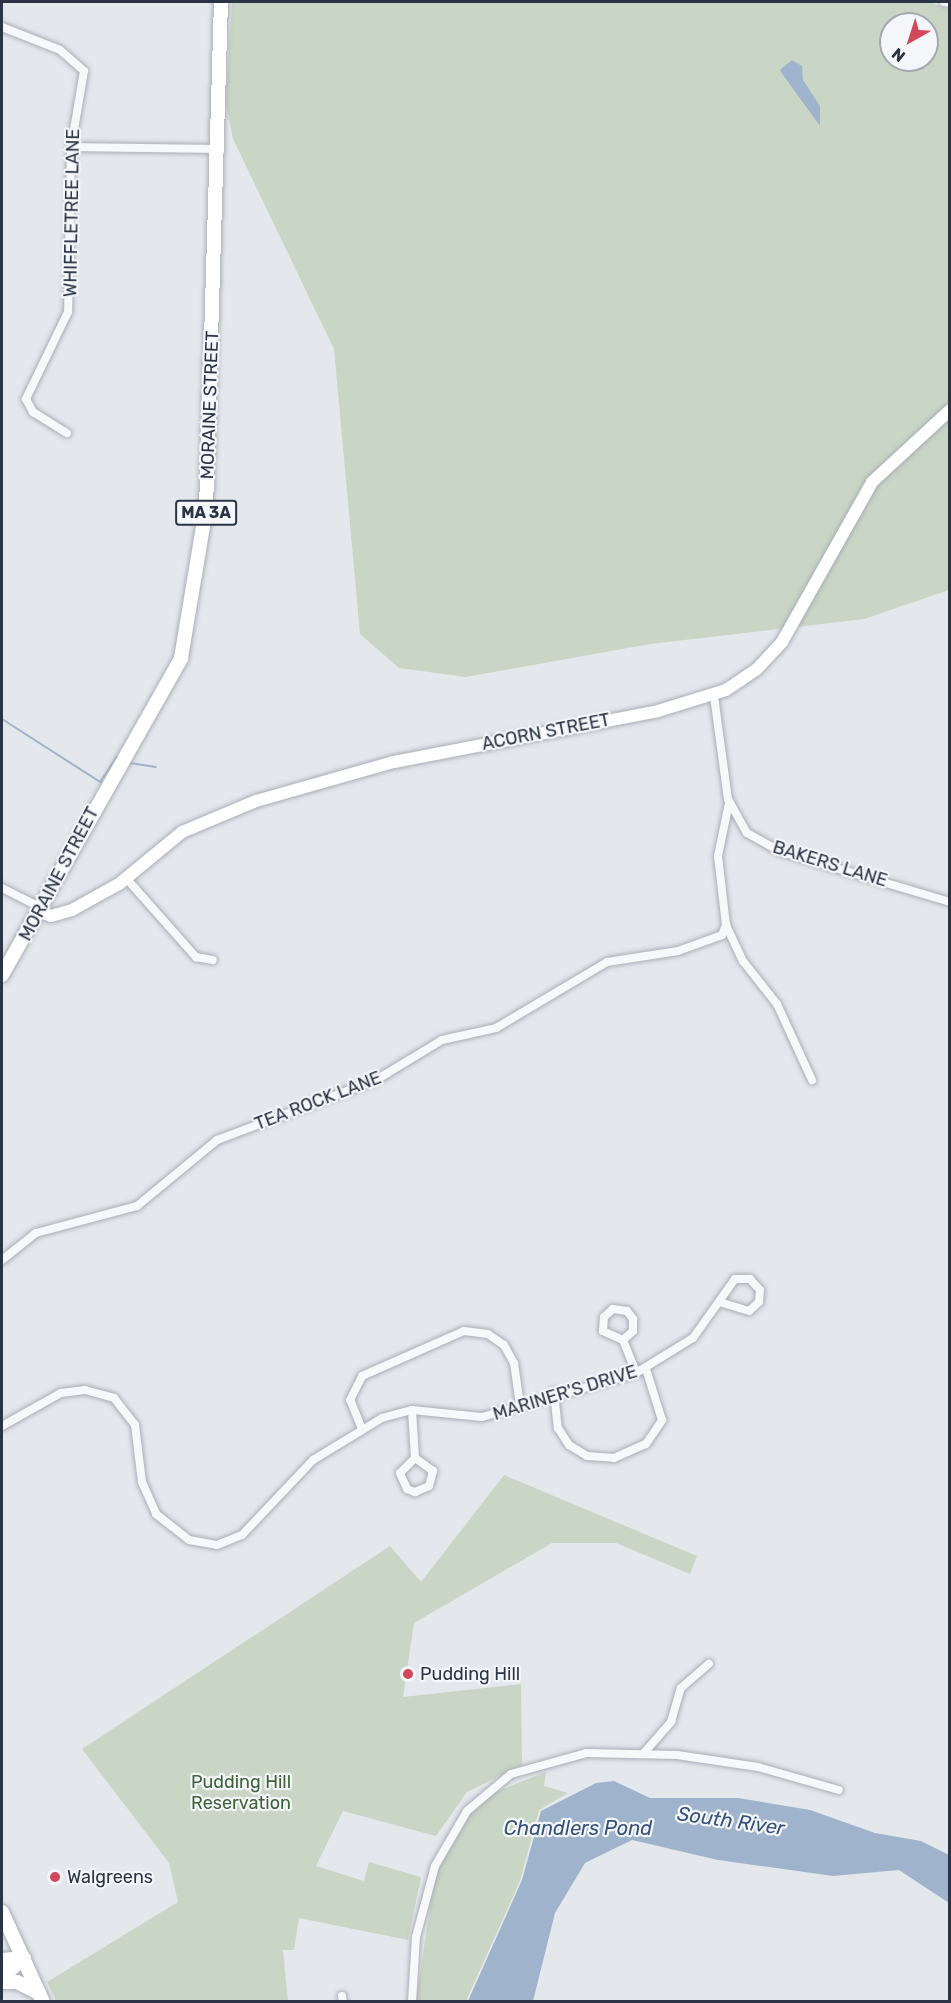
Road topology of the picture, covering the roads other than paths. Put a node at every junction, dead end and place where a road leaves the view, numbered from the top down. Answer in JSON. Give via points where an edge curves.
{"nodes":[{"id":1,"x":221,"y":2,"type":"edge"},
{"id":2,"x":944,"y":2,"type":"edge"},
{"id":3,"x":950,"y":3,"type":"edge"},
{"id":4,"x":2,"y":27,"type":"edge"},
{"id":5,"x":71,"y":147,"type":"junction"},
{"id":6,"x":216,"y":149,"type":"junction"},
{"id":7,"x":950,"y":410,"type":"edge"},
{"id":8,"x":67,"y":433,"type":"dead end"},
{"id":9,"x":714,"y":696,"type":"junction"},
{"id":10,"x":729,"y":803,"type":"junction"},
{"id":11,"x":126,"y":878,"type":"junction"},
{"id":12,"x":2,"y":888,"type":"edge"},
{"id":13,"x":950,"y":902,"type":"edge"},
{"id":14,"x":39,"y":909,"type":"junction"},
{"id":15,"x":726,"y":925,"type":"junction"},
{"id":16,"x":213,"y":960,"type":"dead end"},
{"id":17,"x":2,"y":975,"type":"edge"},
{"id":18,"x":812,"y":1080,"type":"dead end"},
{"id":19,"x":2,"y":1260,"type":"edge"},
{"id":20,"x":720,"y":1302,"type":"junction"},
{"id":21,"x":623,"y":1340,"type":"dead end"},
{"id":22,"x":646,"y":1369,"type":"junction"},
{"id":23,"x":636,"y":1373,"type":"junction"},
{"id":24,"x":554,"y":1392,"type":"junction"},
{"id":25,"x":520,"y":1405,"type":"junction"},
{"id":26,"x":412,"y":1410,"type":"junction"},
{"id":27,"x":2,"y":1426,"type":"edge"},
{"id":28,"x":362,"y":1430,"type":"junction"},
{"id":29,"x":415,"y":1458,"type":"junction"},
{"id":30,"x":709,"y":1664,"type":"dead end"},
{"id":31,"x":643,"y":1754,"type":"junction"},
{"id":32,"x":839,"y":1790,"type":"dead end"},
{"id":33,"x":2,"y":1912,"type":"edge"},
{"id":34,"x":24,"y":1958,"type":"junction"},
{"id":35,"x":2,"y":1960,"type":"edge"},
{"id":36,"x":2,"y":1977,"type":"edge"},
{"id":37,"x":2,"y":1982,"type":"edge"},
{"id":38,"x":41,"y":1997,"type":"edge"},
{"id":39,"x":410,"y":1999,"type":"edge"}],
"edges":[{"from":1,"to":6,"type":"main road","name":"MORAINE STREET","number":"MA 3A"},
{"from":2,"to":3,"type":"street"},
{"from":4,"to":5,"type":"street","name":"WHIFFLETREE LANE","via":[[60,50],[82,65]]},
{"from":5,"to":6,"type":"street"},
{"from":5,"to":8,"type":"street","name":"WHIFFLETREE LANE","via":[[69,305],[26,405]]},
{"from":6,"to":14,"type":"main road","name":"MORAINE STREET","number":"MA 3A","via":[[206,509],[181,658]]},
{"from":7,"to":9,"type":"main road","name":"ACORN STREET","via":[[890,462],[862,495],[806,603],[774,653],[748,676]]},
{"from":9,"to":10,"type":"street","name":"BAKERS LANE"},
{"from":9,"to":11,"type":"main road","name":"ACORN STREET","via":[[393,762],[256,801],[182,832]]},
{"from":10,"to":13,"type":"street","name":"BAKERS LANE","via":[[741,828],[769,847]]},
{"from":10,"to":15,"type":"street","via":[[718,856]]},
{"from":11,"to":14,"type":"main road","name":"ACORN STREET","via":[[63,914]]},
{"from":11,"to":16,"type":"street","via":[[196,957]]},
{"from":12,"to":14,"type":"street"},
{"from":14,"to":17,"type":"main road","name":"MORAINE STREET","number":"MA 3A"},
{"from":15,"to":18,"type":"street","via":[[743,961],[777,1004]]},
{"from":15,"to":19,"type":"street","name":"TEA ROCK LANE","via":[[711,942],[607,962],[496,1028],[442,1040],[376,1080],[217,1140],[137,1206],[108,1218],[36,1233]]},
{"from":20,"to":20,"type":"street","name":"MARINER'S DRIVE","via":[[735,1280],[750,1279],[760,1290],[759,1302],[749,1311]]},
{"from":20,"to":22,"type":"street","name":"MARINER'S DRIVE","via":[[693,1338]]},
{"from":21,"to":23,"type":"street"},
{"from":22,"to":23,"type":"street","name":"MARINER'S DRIVE"},
{"from":22,"to":24,"type":"street","via":[[662,1420],[646,1444],[614,1458],[587,1456],[569,1445],[558,1428]]},
{"from":23,"to":24,"type":"street","name":"MARINER'S DRIVE"},
{"from":24,"to":25,"type":"street","name":"MARINER'S DRIVE"},
{"from":25,"to":26,"type":"street","name":"MARINER'S DRIVE","via":[[468,1418]]},
{"from":25,"to":28,"type":"street","via":[[514,1363],[504,1345],[488,1334],[464,1331],[362,1376],[350,1400]]},
{"from":26,"to":28,"type":"street","name":"MARINER'S DRIVE"},
{"from":26,"to":29,"type":"street"},
{"from":27,"to":28,"type":"street","name":"MARINER'S DRIVE","via":[[61,1393],[107,1394],[131,1416],[145,1493],[164,1523],[189,1540],[207,1545],[226,1543],[247,1530],[300,1470]]},
{"from":29,"to":29,"type":"street","via":[[400,1473],[407,1489],[415,1492],[429,1486],[433,1471]]},
{"from":30,"to":31,"type":"street","via":[[681,1688],[671,1722]]},
{"from":31,"to":32,"type":"street","via":[[744,1765]]},
{"from":31,"to":39,"type":"street","via":[[597,1752],[537,1763],[506,1777],[477,1799],[449,1836],[431,1876],[416,1937]]},
{"from":33,"to":34,"type":"main road"},
{"from":34,"to":35,"type":"main road"},
{"from":34,"to":36,"type":"main road"},
{"from":34,"to":38,"type":"main road"},
{"from":37,"to":38,"type":"main road","via":[[17,1982]]}]}
